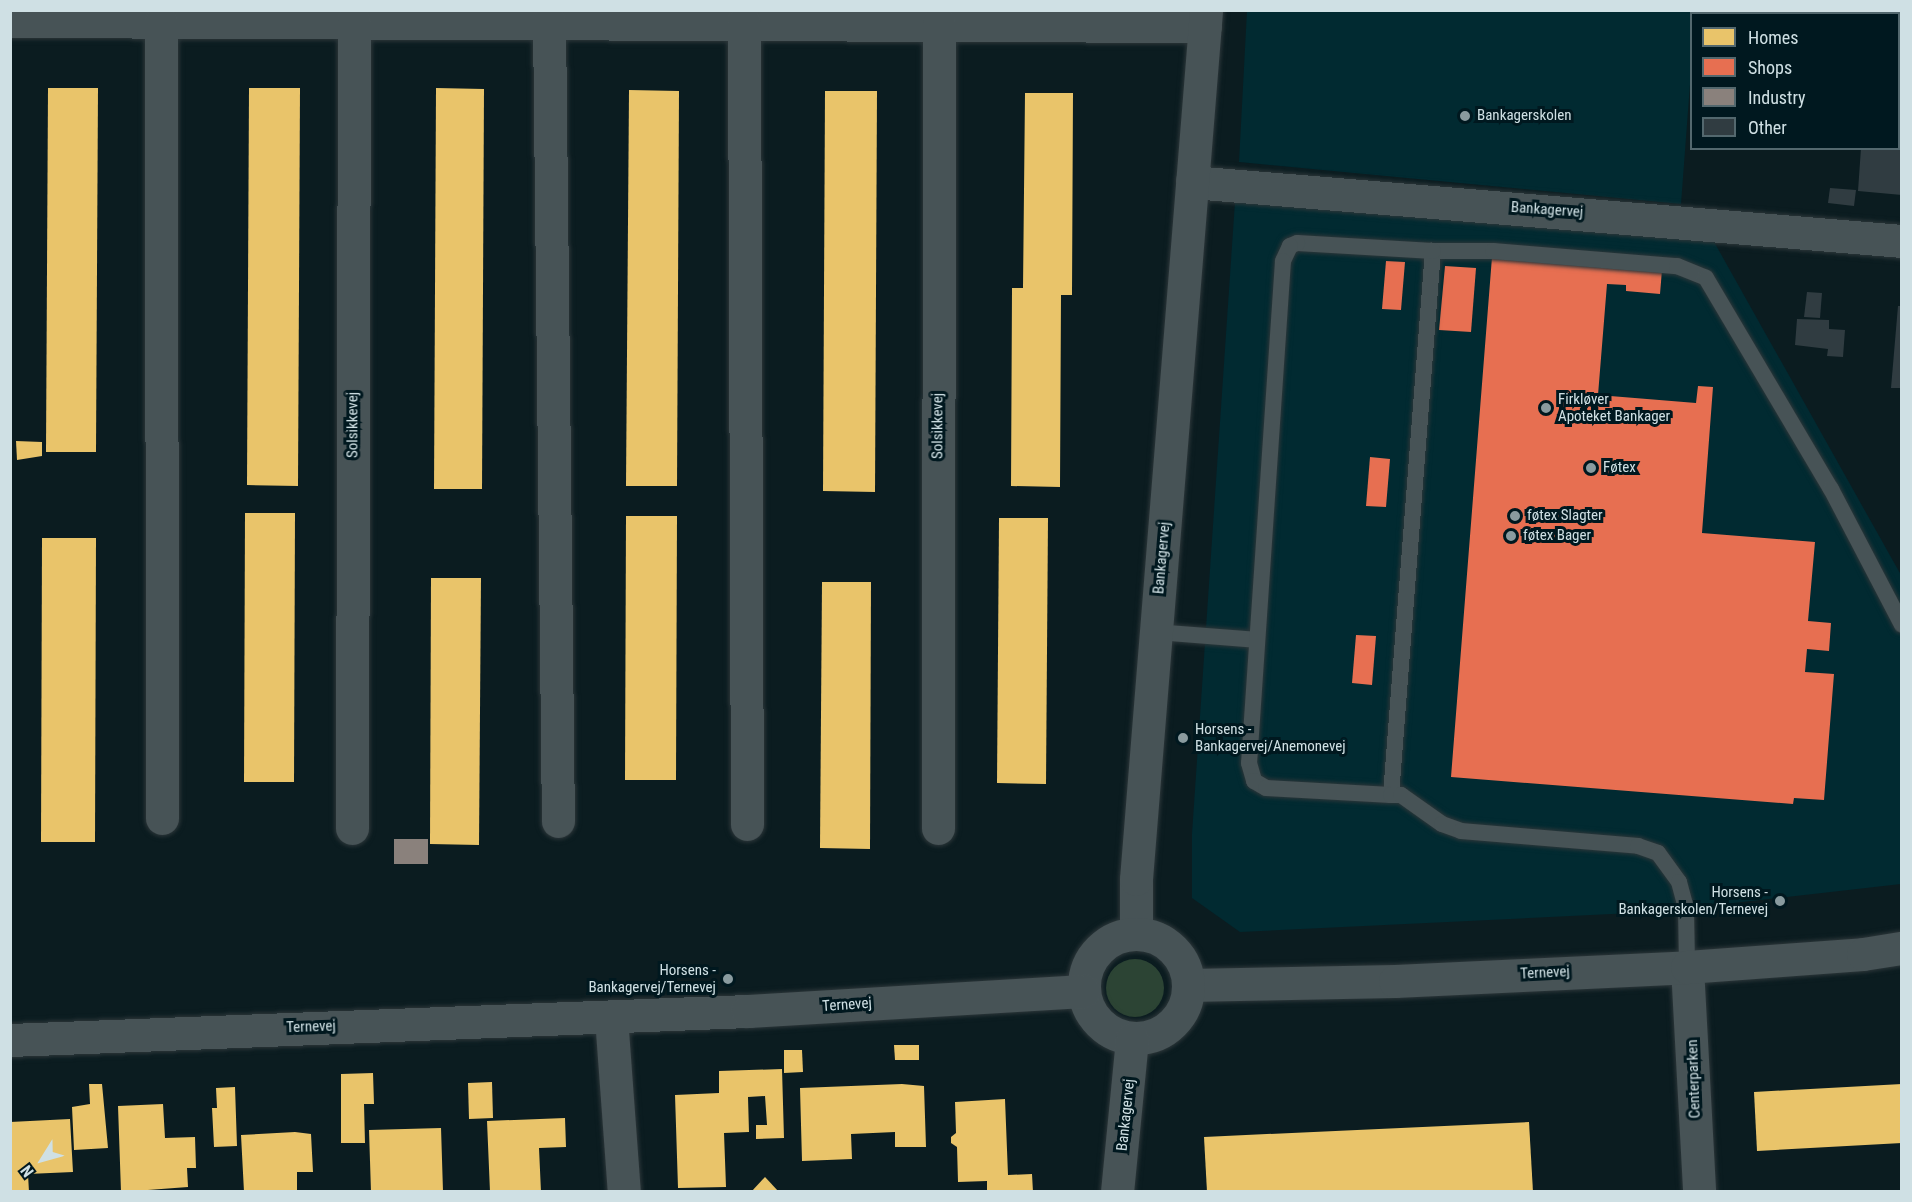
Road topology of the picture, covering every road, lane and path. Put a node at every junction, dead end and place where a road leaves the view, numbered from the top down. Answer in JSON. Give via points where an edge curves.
{"nodes":[{"id":1,"x":422,"y":16,"type":"edge"},
{"id":2,"x":1205,"y":18,"type":"edge"},
{"id":3,"x":951,"y":19,"type":"edge"},
{"id":4,"x":10,"y":21,"type":"edge"},
{"id":5,"x":354,"y":21,"type":"junction"},
{"id":6,"x":549,"y":21,"type":"junction"},
{"id":7,"x":161,"y":22,"type":"junction"},
{"id":8,"x":744,"y":22,"type":"junction"},
{"id":9,"x":1192,"y":182,"type":"junction"},
{"id":10,"x":1902,"y":241,"type":"edge"},
{"id":11,"x":1432,"y":251,"type":"junction"},
{"id":12,"x":1902,"y":625,"type":"edge"},
{"id":13,"x":1156,"y":632,"type":"junction"},
{"id":14,"x":1257,"y":640,"type":"junction"},
{"id":15,"x":1391,"y":795,"type":"junction"},
{"id":16,"x":162,"y":818,"type":"dead end"},
{"id":17,"x":558,"y":821,"type":"dead end"},
{"id":18,"x":747,"y":824,"type":"dead end"},
{"id":19,"x":352,"y":828,"type":"dead end"},
{"id":20,"x":938,"y":828,"type":"dead end"},
{"id":21,"x":1136,"y":933,"type":"junction"},
{"id":22,"x":1902,"y":948,"type":"edge"},
{"id":23,"x":1687,"y":967,"type":"junction"},
{"id":24,"x":1188,"y":985,"type":"junction"},
{"id":25,"x":1083,"y":991,"type":"junction"},
{"id":26,"x":611,"y":1017,"type":"junction"},
{"id":27,"x":1132,"y":1039,"type":"junction"},
{"id":28,"x":10,"y":1040,"type":"edge"},
{"id":29,"x":624,"y":1191,"type":"edge"},
{"id":30,"x":1117,"y":1191,"type":"edge"},
{"id":31,"x":1699,"y":1191,"type":"edge"}],
"edges":[{"from":1,"to":5,"type":"street"},
{"from":1,"to":6,"type":"street"},
{"from":2,"to":3,"type":"street"},
{"from":2,"to":9,"type":"street","name":"Bankagervej"},
{"from":3,"to":8,"type":"street"},
{"from":3,"to":20,"type":"street","name":"Solsikkevej"},
{"from":4,"to":7,"type":"street"},
{"from":5,"to":7,"type":"street"},
{"from":5,"to":19,"type":"street","name":"Solsikkevej"},
{"from":6,"to":8,"type":"street"},
{"from":6,"to":17,"type":"street"},
{"from":7,"to":16,"type":"street"},
{"from":8,"to":18,"type":"street"},
{"from":9,"to":10,"type":"street","name":"Bankagervej"},
{"from":9,"to":13,"type":"street","name":"Bankagervej"},
{"from":11,"to":12,"type":"lane","via":[[1493,251],[1677,266],[1706,278],[1832,489]]},
{"from":11,"to":14,"type":"lane","via":[[1307,242],[1290,246],[1286,252]]},
{"from":11,"to":15,"type":"lane"},
{"from":13,"to":14,"type":"lane"},
{"from":13,"to":21,"type":"street","name":"Bankagervej"},
{"from":14,"to":15,"type":"lane","via":[[1249,764],[1254,781],[1266,788]]},
{"from":15,"to":23,"type":"lane","via":[[1409,798],[1442,824],[1461,831],[1638,846],[1658,853],[1671,866],[1682,891]]},
{"from":21,"to":24,"type":"street","via":[[1151,936],[1177,953]]},
{"from":21,"to":25,"type":"street","via":[[1103,945],[1084,974]]},
{"from":22,"to":23,"type":"street","name":"Ternevej"},
{"from":23,"to":24,"type":"street","name":"Ternevej","via":[[1395,981]]},
{"from":23,"to":31,"type":"street","name":"Centerparken"},
{"from":24,"to":27,"type":"street","via":[[1184,1007],[1175,1021],[1155,1034]]},
{"from":25,"to":26,"type":"street","name":"Ternevej"},
{"from":25,"to":27,"type":"street","via":[[1088,1009],[1099,1024]]},
{"from":26,"to":28,"type":"street","name":"Ternevej"},
{"from":26,"to":29,"type":"street"},
{"from":27,"to":30,"type":"street","name":"Bankagervej"}]}
